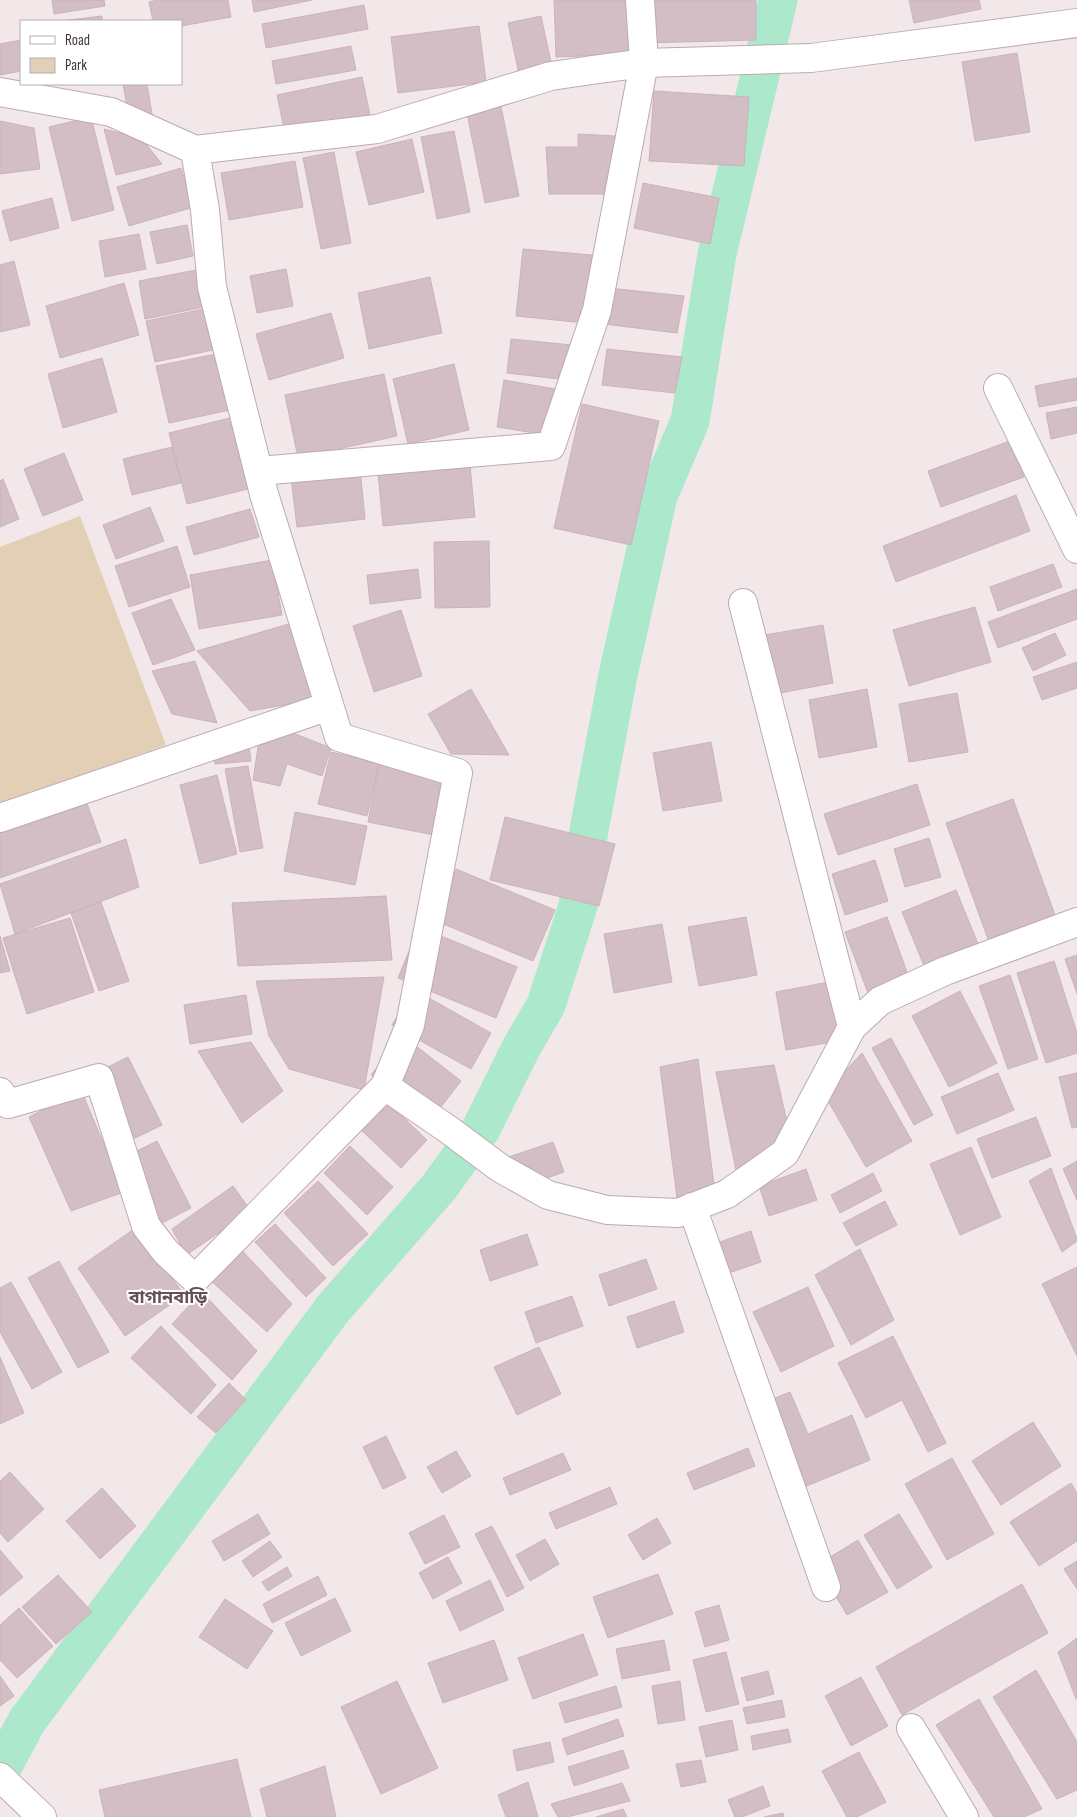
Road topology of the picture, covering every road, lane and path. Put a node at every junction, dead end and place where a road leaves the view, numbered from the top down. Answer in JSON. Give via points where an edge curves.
{"nodes":[{"id":1,"x":640,"y":0,"type":"edge"},
{"id":2,"x":1077,"y":23,"type":"edge"},
{"id":3,"x":644,"y":63,"type":"junction"},
{"id":4,"x":0,"y":92,"type":"edge"},
{"id":5,"x":195,"y":150,"type":"junction"},
{"id":6,"x":998,"y":388,"type":"dead end"},
{"id":7,"x":259,"y":472,"type":"junction"},
{"id":8,"x":1077,"y":549,"type":"edge"},
{"id":9,"x":743,"y":603,"type":"dead end"},
{"id":10,"x":329,"y":706,"type":"junction"},
{"id":11,"x":0,"y":818,"type":"edge"},
{"id":12,"x":1077,"y":922,"type":"edge"},
{"id":13,"x":852,"y":1027,"type":"junction"},
{"id":14,"x":386,"y":1086,"type":"junction"},
{"id":15,"x":0,"y":1092,"type":"edge"},
{"id":16,"x":692,"y":1207,"type":"junction"},
{"id":17,"x":826,"y":1587,"type":"dead end"},
{"id":18,"x":911,"y":1728,"type":"dead end"},
{"id":19,"x":10,"y":1786,"type":"edge"},
{"id":20,"x":42,"y":1817,"type":"edge"},
{"id":21,"x":964,"y":1817,"type":"edge"}],
"edges":[{"from":1,"to":3,"type":"street"},
{"from":2,"to":3,"type":"street","via":[[811,58]]},
{"from":3,"to":5,"type":"street","via":[[551,76],[377,130]]},
{"from":3,"to":7,"type":"street","via":[[597,310],[551,446]]},
{"from":4,"to":5,"type":"street","via":[[111,112]]},
{"from":5,"to":7,"type":"street","via":[[205,210],[212,288]]},
{"from":6,"to":8,"type":"street"},
{"from":7,"to":10,"type":"street"},
{"from":9,"to":13,"type":"street"},
{"from":10,"to":11,"type":"street"},
{"from":10,"to":14,"type":"street","via":[[339,737],[458,773],[410,1025]]},
{"from":12,"to":13,"type":"street","via":[[945,971],[880,1001]]},
{"from":13,"to":16,"type":"street","via":[[785,1153],[727,1194]]},
{"from":14,"to":15,"type":"street","via":[[195,1279],[166,1252],[146,1226],[99,1078],[8,1104]]},
{"from":14,"to":16,"type":"street","via":[[500,1168],[548,1195],[606,1210],[678,1213]]},
{"from":16,"to":17,"type":"street"},
{"from":18,"to":21,"type":"street"},
{"from":19,"to":20,"type":"street"}]}
